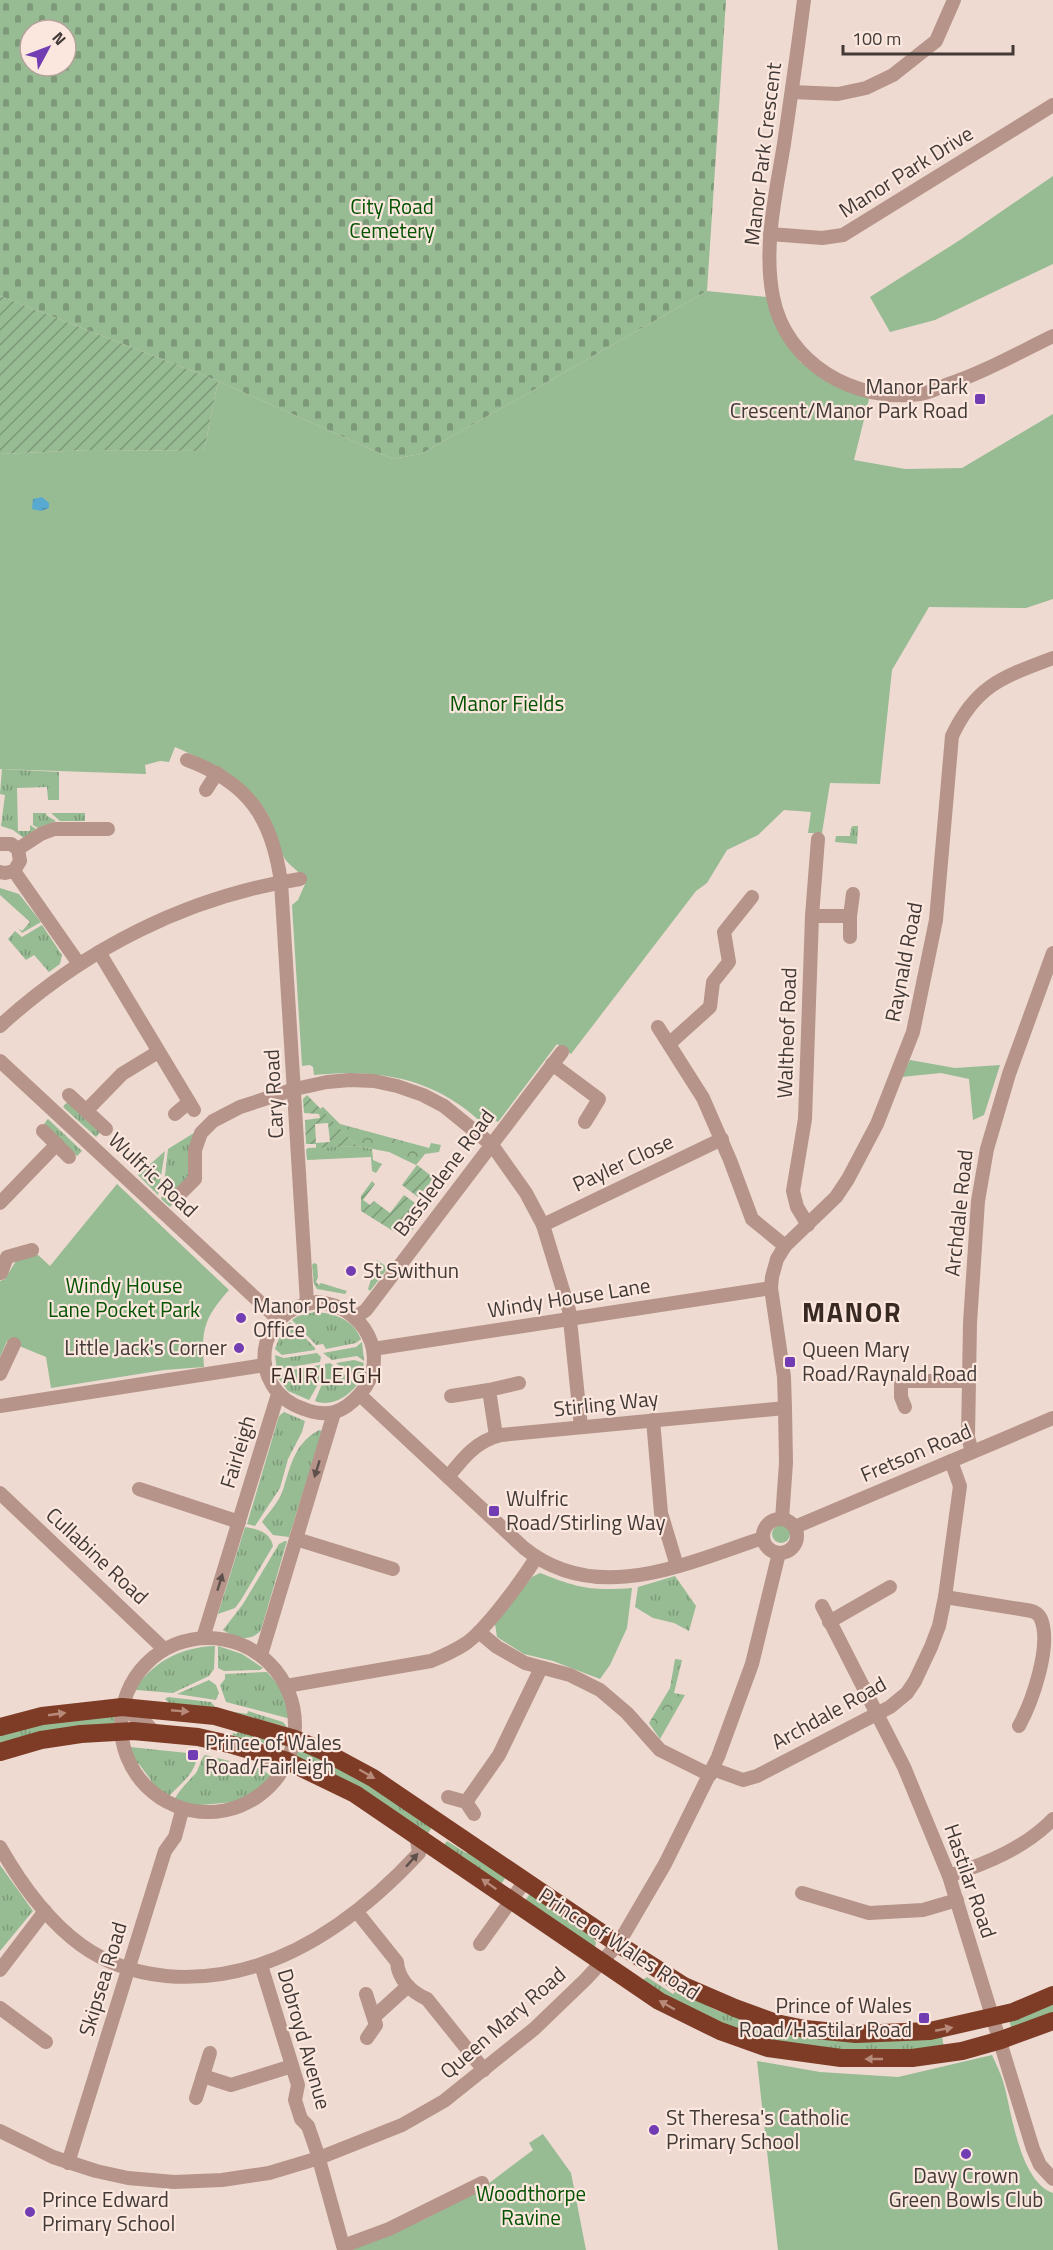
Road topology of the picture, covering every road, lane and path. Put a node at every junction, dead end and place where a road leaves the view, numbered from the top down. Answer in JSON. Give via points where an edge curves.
{"nodes":[{"id":1,"x":804,"y":0,"type":"edge"},
{"id":2,"x":954,"y":0,"type":"edge"},
{"id":3,"x":792,"y":92,"type":"junction"},
{"id":4,"x":1053,"y":105,"type":"edge"},
{"id":5,"x":770,"y":234,"type":"junction"},
{"id":6,"x":1053,"y":336,"type":"edge"},
{"id":7,"x":1053,"y":658,"type":"edge"},
{"id":8,"x":187,"y":760,"type":"dead end"},
{"id":9,"x":217,"y":773,"type":"junction"},
{"id":10,"x":206,"y":790,"type":"dead end"},
{"id":11,"x":108,"y":830,"type":"dead end"},
{"id":12,"x":818,"y":839,"type":"dead end"},
{"id":13,"x":0,"y":844,"type":"edge"},
{"id":14,"x":18,"y":849,"type":"junction"},
{"id":15,"x":7,"y":871,"type":"edge"},
{"id":16,"x":300,"y":879,"type":"dead end"},
{"id":17,"x":281,"y":882,"type":"junction"},
{"id":18,"x":853,"y":894,"type":"dead end"},
{"id":19,"x":752,"y":897,"type":"dead end"},
{"id":20,"x":812,"y":916,"type":"junction"},
{"id":21,"x":850,"y":916,"type":"junction"},
{"id":22,"x":850,"y":937,"type":"dead end"},
{"id":23,"x":99,"y":952,"type":"junction"},
{"id":24,"x":1053,"y":953,"type":"edge"},
{"id":25,"x":79,"y":964,"type":"junction"},
{"id":26,"x":1049,"y":980,"type":"edge"},
{"id":27,"x":0,"y":1026,"type":"edge"},
{"id":28,"x":658,"y":1027,"type":"dead end"},
{"id":29,"x":670,"y":1043,"type":"junction"},
{"id":30,"x":158,"y":1052,"type":"junction"},
{"id":31,"x":562,"y":1052,"type":"dead end"},
{"id":32,"x":0,"y":1061,"type":"edge"},
{"id":33,"x":552,"y":1064,"type":"junction"},
{"id":34,"x":295,"y":1089,"type":"junction"},
{"id":35,"x":69,"y":1095,"type":"dead end"},
{"id":36,"x":86,"y":1111,"type":"junction"},
{"id":37,"x":175,"y":1114,"type":"dead end"},
{"id":38,"x":585,"y":1122,"type":"dead end"},
{"id":39,"x":106,"y":1129,"type":"dead end"},
{"id":40,"x":43,"y":1131,"type":"dead end"},
{"id":41,"x":722,"y":1139,"type":"junction"},
{"id":42,"x":57,"y":1144,"type":"junction"},
{"id":43,"x":492,"y":1145,"type":"junction"},
{"id":44,"x":69,"y":1157,"type":"dead end"},
{"id":45,"x":181,"y":1193,"type":"dead end"},
{"id":46,"x":0,"y":1203,"type":"edge"},
{"id":47,"x":543,"y":1225,"type":"junction"},
{"id":48,"x":808,"y":1225,"type":"junction"},
{"id":49,"x":785,"y":1246,"type":"junction"},
{"id":50,"x":32,"y":1250,"type":"dead end"},
{"id":51,"x":3,"y":1252,"type":"edge"},
{"id":52,"x":1,"y":1273,"type":"edge"},
{"id":53,"x":771,"y":1288,"type":"junction"},
{"id":54,"x":307,"y":1303,"type":"junction"},
{"id":55,"x":356,"y":1317,"type":"junction"},
{"id":56,"x":570,"y":1318,"type":"junction"},
{"id":57,"x":278,"y":1319,"type":"junction"},
{"id":58,"x":14,"y":1344,"type":"dead end"},
{"id":59,"x":373,"y":1349,"type":"junction"},
{"id":60,"x":265,"y":1365,"type":"junction"},
{"id":61,"x":0,"y":1374,"type":"edge"},
{"id":62,"x":969,"y":1381,"type":"junction"},
{"id":63,"x":519,"y":1383,"type":"dead end"},
{"id":64,"x":489,"y":1390,"type":"junction"},
{"id":65,"x":278,"y":1394,"type":"junction"},
{"id":66,"x":360,"y":1395,"type":"junction"},
{"id":67,"x":451,"y":1396,"type":"dead end"},
{"id":68,"x":0,"y":1406,"type":"edge"},
{"id":69,"x":905,"y":1407,"type":"dead end"},
{"id":70,"x":785,"y":1408,"type":"junction"},
{"id":71,"x":334,"y":1413,"type":"junction"},
{"id":72,"x":1053,"y":1418,"type":"edge"},
{"id":73,"x":652,"y":1420,"type":"junction"},
{"id":74,"x":580,"y":1427,"type":"junction"},
{"id":75,"x":496,"y":1437,"type":"junction"},
{"id":76,"x":972,"y":1452,"type":"junction"},
{"id":77,"x":951,"y":1461,"type":"junction"},
{"id":78,"x":448,"y":1477,"type":"junction"},
{"id":79,"x":139,"y":1489,"type":"dead end"},
{"id":80,"x":0,"y":1493,"type":"edge"},
{"id":81,"x":782,"y":1519,"type":"junction"},
{"id":82,"x":239,"y":1522,"type":"junction"},
{"id":83,"x":795,"y":1527,"type":"junction"},
{"id":84,"x":763,"y":1538,"type":"junction"},
{"id":85,"x":296,"y":1539,"type":"junction"},
{"id":86,"x":779,"y":1553,"type":"junction"},
{"id":87,"x":536,"y":1558,"type":"junction"},
{"id":88,"x":676,"y":1566,"type":"junction"},
{"id":89,"x":393,"y":1569,"type":"dead end"},
{"id":90,"x":890,"y":1587,"type":"dead end"},
{"id":91,"x":945,"y":1597,"type":"junction"},
{"id":92,"x":822,"y":1606,"type":"dead end"},
{"id":93,"x":829,"y":1622,"type":"junction"},
{"id":94,"x":479,"y":1632,"type":"junction"},
{"id":95,"x":203,"y":1638,"type":"junction"},
{"id":96,"x":164,"y":1649,"type":"junction"},
{"id":97,"x":261,"y":1654,"type":"junction"},
{"id":98,"x":541,"y":1668,"type":"junction"},
{"id":99,"x":286,"y":1686,"type":"junction"},
{"id":100,"x":122,"y":1707,"type":"junction"},
{"id":101,"x":877,"y":1714,"type":"junction"},
{"id":102,"x":1019,"y":1726,"type":"dead end"},
{"id":103,"x":0,"y":1727,"type":"edge"},
{"id":104,"x":122,"y":1731,"type":"junction"},
{"id":105,"x":154,"y":1732,"type":"junction"},
{"id":106,"x":295,"y":1739,"type":"junction"},
{"id":107,"x":0,"y":1752,"type":"edge"},
{"id":108,"x":287,"y":1761,"type":"junction"},
{"id":109,"x":712,"y":1772,"type":"junction"},
{"id":110,"x":448,"y":1797,"type":"dead end"},
{"id":111,"x":466,"y":1802,"type":"junction"},
{"id":112,"x":182,"y":1811,"type":"junction"},
{"id":113,"x":474,"y":1814,"type":"dead end"},
{"id":114,"x":1053,"y":1819,"type":"edge"},
{"id":115,"x":416,"y":1834,"type":"junction"},
{"id":116,"x":0,"y":1847,"type":"edge"},
{"id":117,"x":949,"y":1876,"type":"junction"},
{"id":118,"x":525,"y":1881,"type":"junction"},
{"id":119,"x":802,"y":1893,"type":"dead end"},
{"id":120,"x":511,"y":1900,"type":"junction"},
{"id":121,"x":957,"y":1900,"type":"junction"},
{"id":122,"x":45,"y":1911,"type":"junction"},
{"id":123,"x":357,"y":1912,"type":"junction"},
{"id":124,"x":480,"y":1944,"type":"dead end"},
{"id":125,"x":618,"y":1944,"type":"junction"},
{"id":126,"x":602,"y":1960,"type":"junction"},
{"id":127,"x":261,"y":1965,"type":"junction"},
{"id":128,"x":129,"y":1969,"type":"junction"},
{"id":129,"x":0,"y":1970,"type":"edge"},
{"id":130,"x":408,"y":1986,"type":"junction"},
{"id":131,"x":366,"y":1994,"type":"dead end"},
{"id":132,"x":1053,"y":1995,"type":"edge"},
{"id":133,"x":0,"y":2008,"type":"edge"},
{"id":134,"x":375,"y":2016,"type":"junction"},
{"id":135,"x":994,"y":2017,"type":"junction"},
{"id":136,"x":1053,"y":2021,"type":"edge"},
{"id":137,"x":367,"y":2038,"type":"dead end"},
{"id":138,"x":1001,"y":2040,"type":"junction"},
{"id":139,"x":46,"y":2042,"type":"dead end"},
{"id":140,"x":210,"y":2053,"type":"dead end"},
{"id":141,"x":292,"y":2066,"type":"junction"},
{"id":142,"x":484,"y":2070,"type":"junction"},
{"id":143,"x":203,"y":2076,"type":"junction"},
{"id":144,"x":196,"y":2098,"type":"dead end"},
{"id":145,"x":0,"y":2131,"type":"edge"},
{"id":146,"x":319,"y":2158,"type":"junction"},
{"id":147,"x":68,"y":2163,"type":"junction"},
{"id":148,"x":1053,"y":2179,"type":"edge"},
{"id":149,"x":482,"y":2183,"type":"dead end"},
{"id":150,"x":337,"y":2248,"type":"edge"}],
"edges":[{"from":1,"to":3,"type":"street","name":"Manor Park Crescent"},
{"from":2,"to":3,"type":"street","via":[[936,41],[892,75],[866,88],[838,94]]},
{"from":3,"to":5,"type":"street","name":"Manor Park Crescent"},
{"from":4,"to":5,"type":"street","name":"Manor Park Drive","via":[[843,235],[822,238]]},
{"from":5,"to":6,"type":"street","name":"Manor Park Crescent","via":[[771,288],[784,330],[808,359],[831,378],[856,389],[888,395],[922,394],[966,378]]},
{"from":7,"to":48,"type":"street","name":"Raynald Road","via":[[987,688],[973,700],[952,736],[936,920],[913,1032],[877,1124],[848,1179]]},
{"from":8,"to":9,"type":"street","name":"Cary Road"},
{"from":9,"to":10,"type":"street"},
{"from":9,"to":17,"type":"street","name":"Cary Road","via":[[244,792],[256,807],[276,849]]},
{"from":11,"to":14,"type":"street","via":[[54,829]]},
{"from":12,"to":20,"type":"street","name":"Waltheof Road"},
{"from":13,"to":14,"type":"street"},
{"from":14,"to":15,"type":"street","via":[[20,861]]},
{"from":15,"to":25,"type":"street"},
{"from":16,"to":17,"type":"street"},
{"from":17,"to":23,"type":"street","via":[[224,896],[154,922]]},
{"from":17,"to":34,"type":"street","name":"Cary Road"},
{"from":18,"to":21,"type":"street"},
{"from":19,"to":29,"type":"street","via":[[724,932],[729,962],[713,982],[710,1007]]},
{"from":20,"to":21,"type":"street"},
{"from":20,"to":48,"type":"street","name":"Waltheof Road","via":[[805,1119],[793,1191]]},
{"from":21,"to":22,"type":"street"},
{"from":23,"to":25,"type":"street"},
{"from":23,"to":30,"type":"street"},
{"from":24,"to":26,"type":"street","name":"Archdale Road"},
{"from":25,"to":27,"type":"street"},
{"from":26,"to":62,"type":"street","name":"Archdale Road","via":[[1009,1074],[987,1149],[978,1201]]},
{"from":28,"to":29,"type":"street"},
{"from":29,"to":41,"type":"street"},
{"from":30,"to":36,"type":"street","via":[[122,1074]]},
{"from":30,"to":37,"type":"street","via":[[192,1106]]},
{"from":31,"to":33,"type":"street","name":"Bassledene Road"},
{"from":32,"to":57,"type":"street","name":"Wulfric Road"},
{"from":33,"to":38,"type":"street","via":[[599,1099]]},
{"from":33,"to":43,"type":"street","name":"Bassledene Road"},
{"from":34,"to":43,"type":"street","via":[[350,1080],[398,1086],[444,1106]]},
{"from":34,"to":45,"type":"street","via":[[240,1107],[213,1121],[201,1133],[195,1150],[195,1179]]},
{"from":34,"to":54,"type":"street","name":"Cary Road"},
{"from":35,"to":36,"type":"street"},
{"from":36,"to":39,"type":"street"},
{"from":40,"to":42,"type":"street"},
{"from":41,"to":47,"type":"street","name":"Payler Close"},
{"from":41,"to":49,"type":"street","via":[[752,1219]]},
{"from":42,"to":44,"type":"street"},
{"from":42,"to":46,"type":"street"},
{"from":43,"to":47,"type":"street"},
{"from":43,"to":55,"type":"street","name":"Bassledene Road","via":[[366,1310]]},
{"from":47,"to":56,"type":"street"},
{"from":48,"to":49,"type":"street","name":"Raynald Road"},
{"from":49,"to":53,"type":"street","name":"Raynald Road","via":[[775,1265]]},
{"from":50,"to":51,"type":"street"},
{"from":51,"to":52,"type":"street"},
{"from":53,"to":56,"type":"street","name":"Windy House Lane"},
{"from":53,"to":70,"type":"street"},
{"from":54,"to":55,"type":"street","via":[[341,1307]]},
{"from":54,"to":57,"type":"street"},
{"from":55,"to":59,"type":"street","via":[[368,1333]]},
{"from":56,"to":59,"type":"street","name":"Windy House Lane"},
{"from":56,"to":74,"type":"street"},
{"from":57,"to":60,"type":"street","via":[[266,1344]]},
{"from":58,"to":61,"type":"street"},
{"from":59,"to":66,"type":"street","via":[[370,1378]]},
{"from":60,"to":65,"type":"street","name":"Fairleigh"},
{"from":60,"to":68,"type":"street"},
{"from":62,"to":69,"type":"street","via":[[901,1381]]},
{"from":62,"to":76,"type":"street","name":"Archdale Road","via":[[968,1437]]},
{"from":63,"to":64,"type":"street"},
{"from":64,"to":67,"type":"street"},
{"from":64,"to":75,"type":"street"},
{"from":65,"to":71,"type":"street","name":"Fairleigh","via":[[292,1405],[319,1414]]},
{"from":65,"to":82,"type":"street","name":"Fairleigh"},
{"from":66,"to":71,"type":"street"},
{"from":66,"to":78,"type":"street"},
{"from":70,"to":73,"type":"street","name":"Stirling Way"},
{"from":70,"to":81,"type":"street"},
{"from":71,"to":85,"type":"street","one_way":true},
{"from":72,"to":76,"type":"street","name":"Fretson Road"},
{"from":73,"to":74,"type":"street","name":"Stirling Way"},
{"from":73,"to":88,"type":"street","via":[[661,1513]]},
{"from":74,"to":75,"type":"street","name":"Stirling Way"},
{"from":75,"to":78,"type":"street","name":"Stirling Way","via":[[486,1439]]},
{"from":76,"to":77,"type":"street","name":"Fretson Road"},
{"from":77,"to":83,"type":"street","name":"Fretson Road"},
{"from":77,"to":91,"type":"street","name":"Archdale Road","via":[[960,1486]]},
{"from":78,"to":87,"type":"street"},
{"from":79,"to":82,"type":"street","name":"Fairleigh"},
{"from":80,"to":96,"type":"street","name":"Cullabine Road"},
{"from":81,"to":83,"type":"street"},
{"from":81,"to":84,"type":"street","via":[[768,1524]]},
{"from":95,"to":82,"type":"street","name":"Fairleigh","one_way":true},
{"from":83,"to":86,"type":"street","name":"Queen Mary Road","via":[[796,1544]]},
{"from":84,"to":86,"type":"street","via":[[767,1546]]},
{"from":84,"to":88,"type":"street"},
{"from":85,"to":89,"type":"street"},
{"from":85,"to":97,"type":"street"},
{"from":86,"to":109,"type":"street","name":"Queen Mary Road","via":[[752,1664]]},
{"from":87,"to":88,"type":"street","via":[[560,1570],[618,1579]]},
{"from":87,"to":94,"type":"street"},
{"from":90,"to":93,"type":"street"},
{"from":91,"to":101,"type":"street","name":"Archdale Road","via":[[931,1647],[915,1681],[899,1700]]},
{"from":91,"to":102,"type":"street","via":[[1036,1612],[1041,1618],[1042,1655],[1037,1683]]},
{"from":92,"to":93,"type":"street","name":"Hastilar Road"},
{"from":93,"to":101,"type":"street","name":"Hastilar Road"},
{"from":94,"to":98,"type":"street","name":"Archdale Road","via":[[508,1655]]},
{"from":94,"to":99,"type":"street","via":[[466,1644],[431,1661]]},
{"from":95,"to":96,"type":"street"},
{"from":95,"to":97,"type":"street","via":[[239,1644]]},
{"from":96,"to":100,"type":"street","via":[[132,1680]]},
{"from":97,"to":99,"type":"street"},
{"from":98,"to":109,"type":"street","name":"Archdale Road","via":[[580,1679],[600,1690],[660,1750]]},
{"from":98,"to":111,"type":"street","via":[[499,1755]]},
{"from":99,"to":106,"type":"street","via":[[295,1717]]},
{"from":103,"to":100,"type":"highway","name":"Prince of Wales Road","one_way":true,"via":[[42,1716]]},
{"from":100,"to":104,"type":"street"},
{"from":100,"to":105,"type":"street"},
{"from":100,"to":106,"type":"highway","name":"Prince of Wales Road","one_way":true,"via":[[215,1716]]},
{"from":101,"to":109,"type":"street","name":"Archdale Road","via":[[757,1776],[743,1780]]},
{"from":101,"to":117,"type":"street","name":"Hastilar Road","via":[[904,1767]]},
{"from":104,"to":105,"type":"highway","name":"Prince of Wales Road"},
{"from":104,"to":107,"type":"highway","name":"Prince of Wales Road","via":[[41,1740]]},
{"from":104,"to":112,"type":"street","via":[[123,1746],[135,1772],[155,1794]]},
{"from":105,"to":108,"type":"highway","name":"Prince of Wales Road","via":[[198,1737]]},
{"from":106,"to":108,"type":"street"},
{"from":106,"to":118,"type":"highway","name":"Prince of Wales Road","one_way":true,"via":[[373,1778]]},
{"from":108,"to":112,"type":"street","via":[[269,1787],[243,1805],[212,1813]]},
{"from":108,"to":115,"type":"highway","name":"Prince of Wales Road","via":[[356,1794]]},
{"from":109,"to":125,"type":"street","name":"Queen Mary Road"},
{"from":110,"to":111,"type":"street"},
{"from":111,"to":113,"type":"street"},
{"from":112,"to":128,"type":"street","name":"Skipsea Road","via":[[175,1837],[165,1851]]},
{"from":114,"to":117,"type":"street","via":[[1003,1855]]},
{"from":120,"to":115,"type":"highway","name":"Prince of Wales Road","one_way":true},
{"from":123,"to":115,"type":"street","one_way":true,"via":[[419,1853]]},
{"from":116,"to":122,"type":"street","via":[[19,1880]]},
{"from":117,"to":121,"type":"street","name":"Hastilar Road"},
{"from":118,"to":120,"type":"street","name":"Prince of Wales Road"},
{"from":118,"to":125,"type":"highway","name":"Prince of Wales Road"},
{"from":119,"to":121,"type":"street","via":[[869,1913],[923,1910]]},
{"from":120,"to":124,"type":"street","name":"Prince of Wales Road"},
{"from":120,"to":126,"type":"highway","name":"Prince of Wales Road"},
{"from":121,"to":135,"type":"street","name":"Hastilar Road"},
{"from":122,"to":128,"type":"street","via":[[83,1946]]},
{"from":122,"to":129,"type":"street"},
{"from":123,"to":127,"type":"street","via":[[300,1948]]},
{"from":123,"to":130,"type":"street","via":[[397,1962],[398,1972]]},
{"from":125,"to":126,"type":"street","name":"Queen Mary Road"},
{"from":125,"to":135,"type":"highway","name":"Prince of Wales Road","one_way":true,"via":[[684,1986],[755,2016],[805,2029],[900,2034]]},
{"from":138,"to":126,"type":"highway","name":"Prince of Wales Road","one_way":true,"via":[[962,2051],[912,2058],[841,2058],[768,2048],[681,2013]]},
{"from":126,"to":142,"type":"street","name":"Queen Mary Road","via":[[534,2029]]},
{"from":127,"to":128,"type":"street","via":[[187,1978]]},
{"from":127,"to":141,"type":"street","name":"Dobroyd Avenue"},
{"from":128,"to":147,"type":"street","name":"Skipsea Road"},
{"from":130,"to":134,"type":"street"},
{"from":130,"to":142,"type":"street","via":[[427,1999]]},
{"from":131,"to":134,"type":"street"},
{"from":132,"to":135,"type":"highway","name":"Prince of Wales Road"},
{"from":133,"to":139,"type":"street"},
{"from":134,"to":137,"type":"street","via":[[376,2025]]},
{"from":135,"to":138,"type":"street","name":"Hastilar Road"},
{"from":136,"to":138,"type":"highway","name":"Prince of Wales Road"},
{"from":138,"to":148,"type":"street","name":"Hastilar Road","via":[[1033,2149],[1040,2165]]},
{"from":140,"to":143,"type":"street"},
{"from":141,"to":143,"type":"street","via":[[231,2085]]},
{"from":141,"to":146,"type":"street","name":"Dobroyd Avenue","via":[[298,2085],[295,2100]]},
{"from":142,"to":146,"type":"street","name":"Queen Mary Road","via":[[444,2101],[402,2126]]},
{"from":143,"to":144,"type":"street"},
{"from":145,"to":147,"type":"street","name":"Queen Mary Road"},
{"from":146,"to":147,"type":"street","name":"Queen Mary Road","via":[[269,2173],[174,2182],[128,2178]]},
{"from":146,"to":150,"type":"street","name":"Dobroyd Avenue"},
{"from":149,"to":150,"type":"street","via":[[389,2229]]}]}
